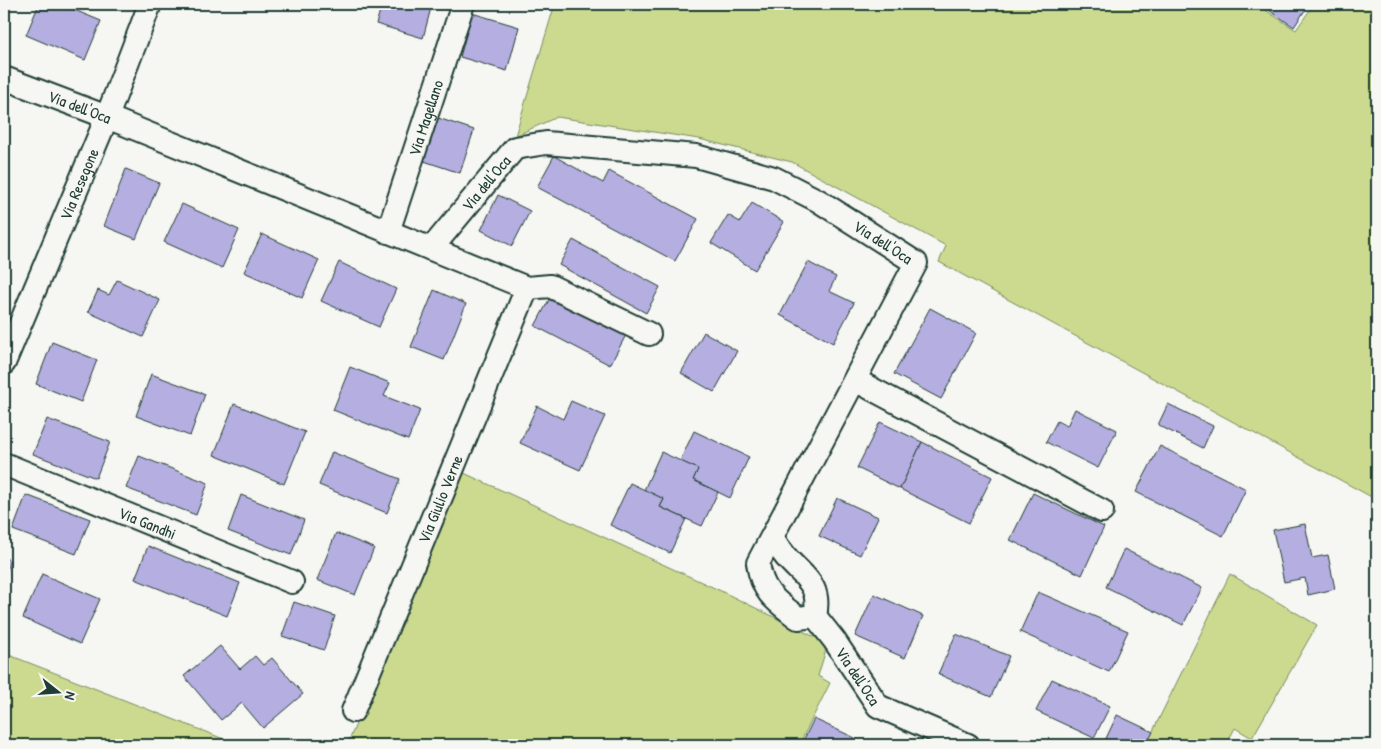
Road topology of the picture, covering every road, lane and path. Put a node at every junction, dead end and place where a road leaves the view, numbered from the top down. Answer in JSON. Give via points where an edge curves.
{"nodes":[{"id":1,"x":150,"y":4,"type":"edge"},
{"id":2,"x":463,"y":4,"type":"edge"},
{"id":3,"x":4,"y":78,"type":"edge"},
{"id":4,"x":107,"y":117,"type":"junction"},
{"id":5,"x":388,"y":232,"type":"junction"},
{"id":6,"x":431,"y":249,"type":"junction"},
{"id":7,"x":527,"y":288,"type":"junction"},
{"id":8,"x":649,"y":334,"type":"dead end"},
{"id":9,"x":4,"y":363,"type":"edge"},
{"id":10,"x":855,"y":380,"type":"junction"},
{"id":11,"x":4,"y":464,"type":"edge"},
{"id":12,"x":1102,"y":511,"type":"dead end"},
{"id":13,"x":772,"y":537,"type":"junction"},
{"id":14,"x":292,"y":582,"type":"dead end"},
{"id":15,"x":815,"y":616,"type":"junction"},
{"id":16,"x":353,"y":711,"type":"dead end"},
{"id":17,"x":968,"y":745,"type":"edge"}],
"edges":[{"from":1,"to":4,"type":"street","name":"Via Resegone"},
{"from":2,"to":5,"type":"street","name":"Via Magellano"},
{"from":3,"to":4,"type":"street","name":"Via dell'Oca"},
{"from":4,"to":5,"type":"street","name":"Via dell'Oca"},
{"from":4,"to":9,"type":"street","name":"Via Resegone"},
{"from":5,"to":6,"type":"street","name":"Via dell'Oca"},
{"from":6,"to":7,"type":"street"},
{"from":6,"to":10,"type":"street","name":"Via dell'Oca","via":[[515,148],[546,143],[696,156],[774,178],[819,201],[916,263]]},
{"from":7,"to":8,"type":"street","via":[[550,286]]},
{"from":7,"to":16,"type":"street","name":"Via Giulio Verne"},
{"from":10,"to":12,"type":"street"},
{"from":10,"to":13,"type":"street","name":"Via dell'Oca"},
{"from":11,"to":14,"type":"street","name":"Via Gandhi"},
{"from":13,"to":15,"type":"street","via":[[786,558],[808,577],[818,602]]},
{"from":13,"to":15,"type":"street","name":"Via dell'Oca","via":[[758,563],[760,579],[770,596],[798,618]]},
{"from":15,"to":17,"type":"street","name":"Via dell'Oca","via":[[878,706]]}]}
